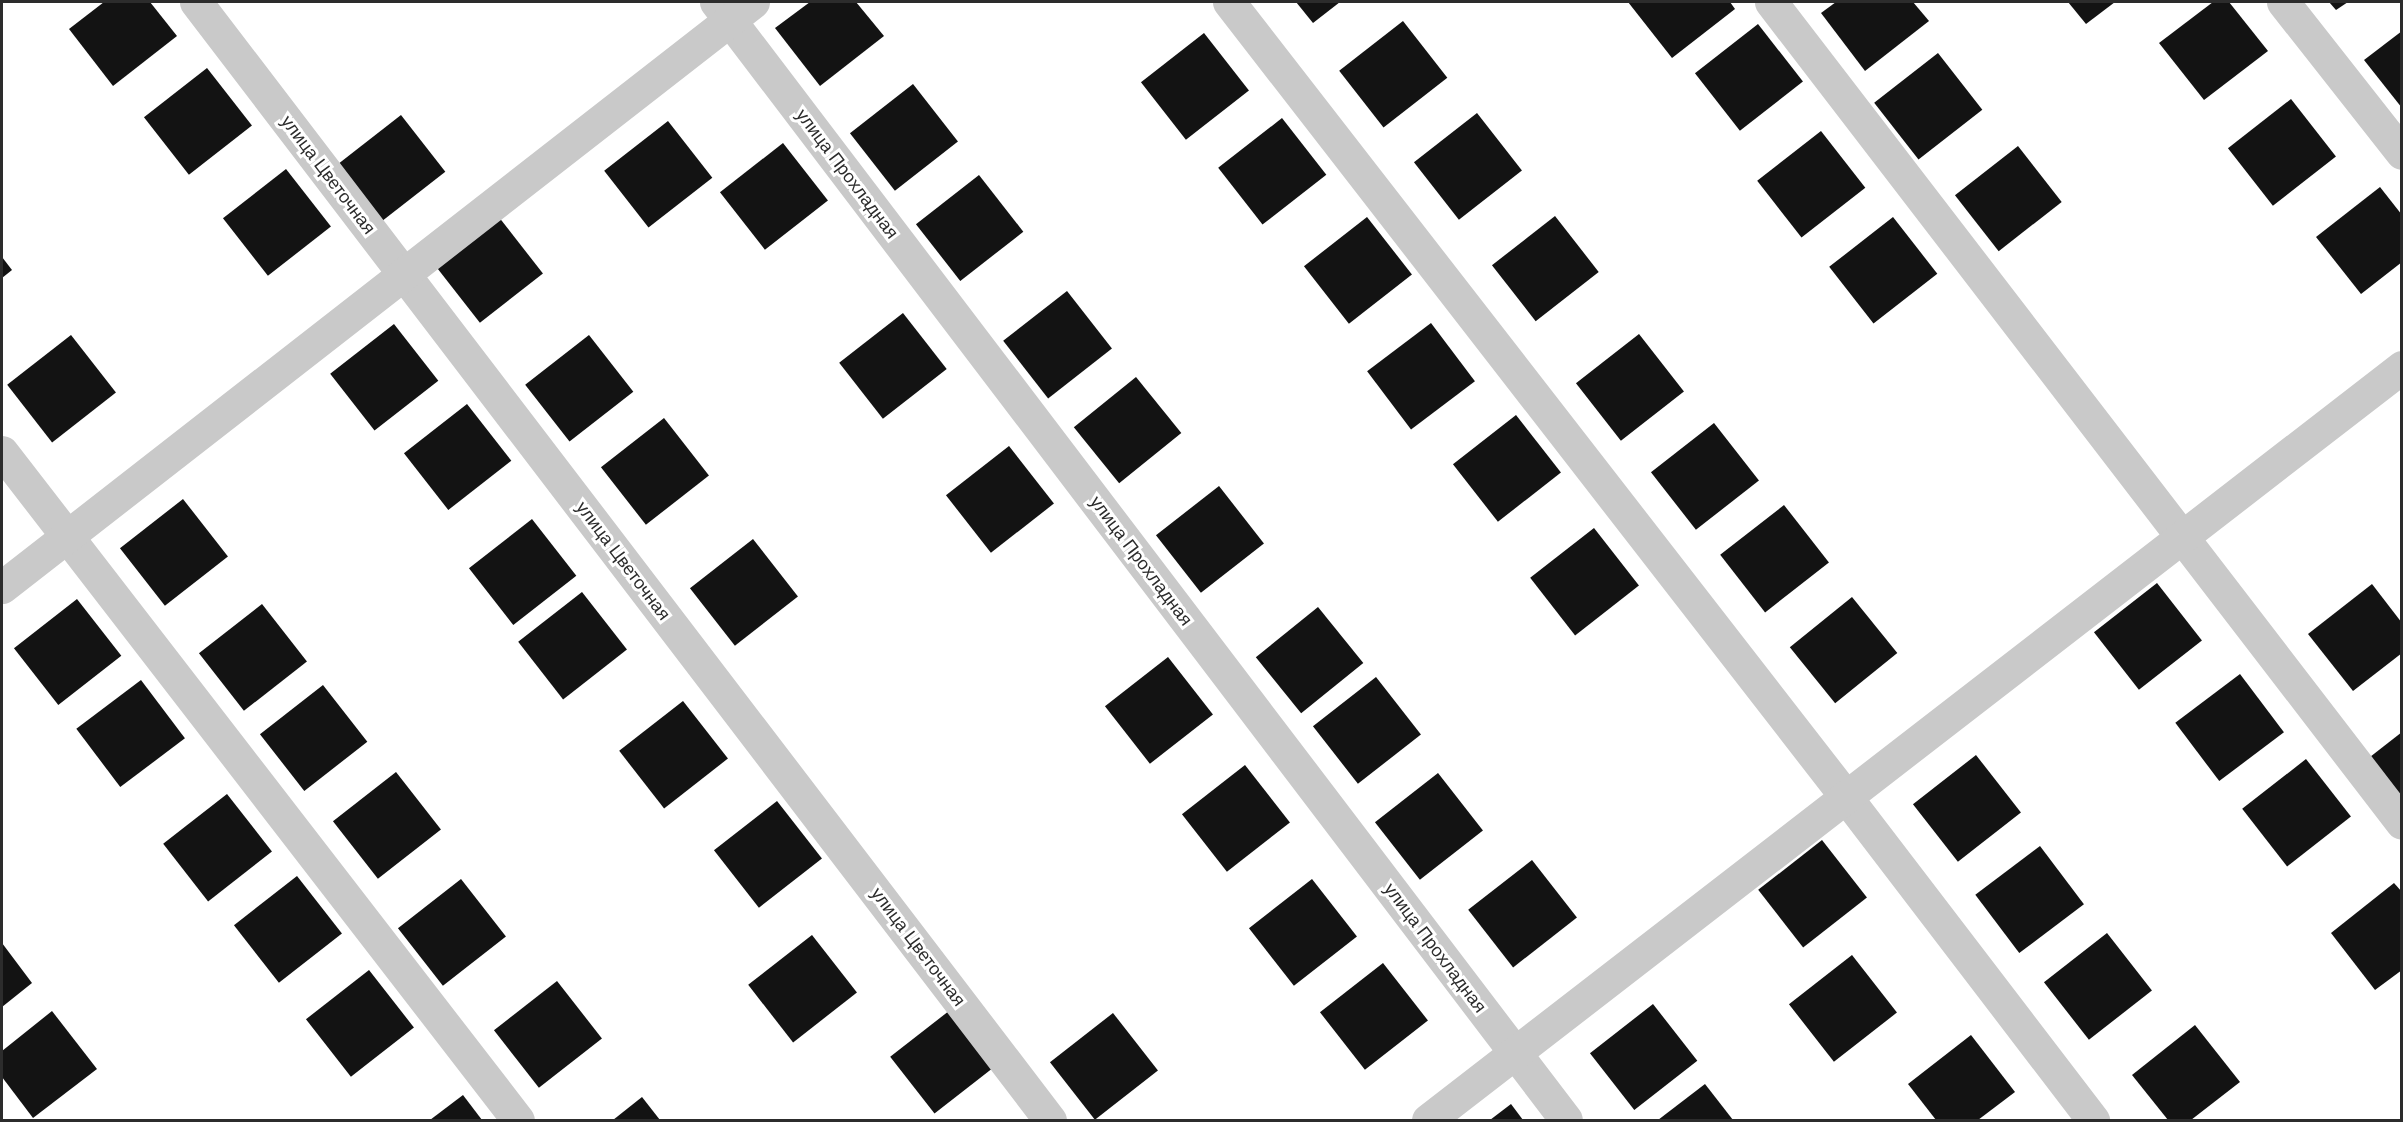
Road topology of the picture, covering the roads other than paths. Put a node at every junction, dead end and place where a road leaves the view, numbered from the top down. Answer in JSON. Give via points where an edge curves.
{"nodes":[{"id":1,"x":196,"y":2,"type":"edge"},
{"id":2,"x":1229,"y":2,"type":"edge"},
{"id":3,"x":1771,"y":2,"type":"edge"},
{"id":4,"x":2283,"y":2,"type":"edge"},
{"id":5,"x":733,"y":8,"type":"edge"},
{"id":6,"x":2402,"y":153,"type":"edge"},
{"id":7,"x":404,"y":273,"type":"junction"},
{"id":8,"x":2402,"y":367,"type":"edge"},
{"id":9,"x":2,"y":452,"type":"edge"},
{"id":10,"x":66,"y":536,"type":"junction"},
{"id":11,"x":2182,"y":536,"type":"junction"},
{"id":12,"x":2,"y":587,"type":"edge"},
{"id":13,"x":1846,"y":797,"type":"junction"},
{"id":14,"x":2402,"y":823,"type":"edge"},
{"id":15,"x":1515,"y":1053,"type":"junction"},
{"id":16,"x":518,"y":1120,"type":"edge"},
{"id":17,"x":1050,"y":1120,"type":"edge"},
{"id":18,"x":1428,"y":1120,"type":"edge"},
{"id":19,"x":1566,"y":1120,"type":"edge"},
{"id":20,"x":2093,"y":1120,"type":"edge"}],
"edges":[{"from":1,"to":7,"type":"street","name":"улица Цветочная"},
{"from":2,"to":13,"type":"street"},
{"from":3,"to":11,"type":"street"},
{"from":4,"to":6,"type":"street"},
{"from":5,"to":7,"type":"street"},
{"from":5,"to":15,"type":"street","name":"улица Прохладная"},
{"from":7,"to":10,"type":"street"},
{"from":7,"to":17,"type":"street","name":"улица Цветочная"},
{"from":8,"to":11,"type":"street"},
{"from":9,"to":10,"type":"street"},
{"from":10,"to":12,"type":"street"},
{"from":10,"to":16,"type":"street"},
{"from":11,"to":13,"type":"street"},
{"from":11,"to":14,"type":"street"},
{"from":13,"to":15,"type":"street"},
{"from":13,"to":20,"type":"street"},
{"from":15,"to":18,"type":"street"},
{"from":15,"to":19,"type":"street","name":"улица Прохладная"}]}
